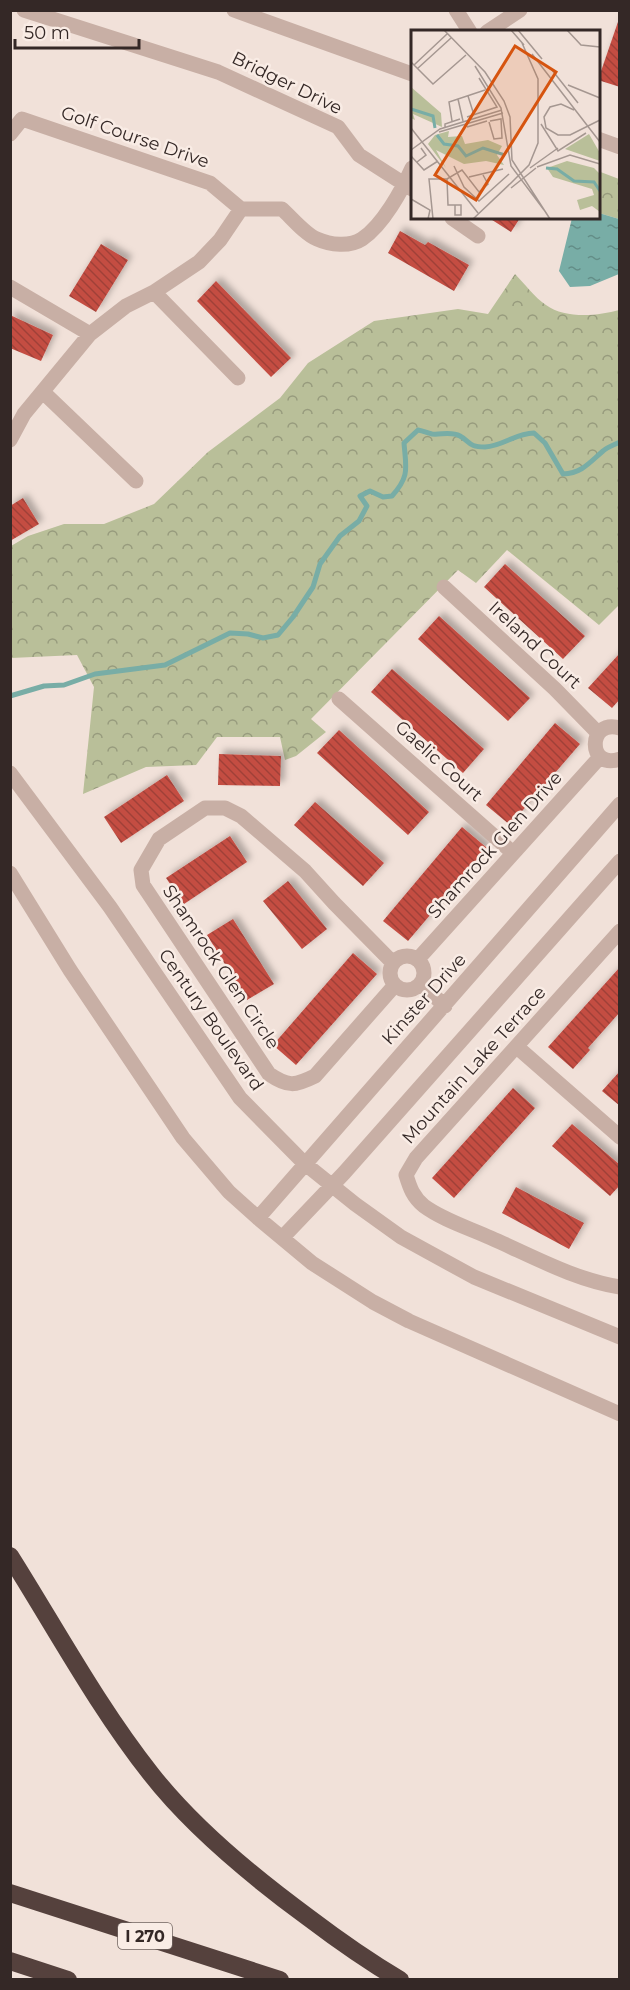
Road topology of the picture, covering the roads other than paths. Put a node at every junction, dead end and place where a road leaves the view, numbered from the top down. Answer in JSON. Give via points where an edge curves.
{"nodes":[{"id":1,"x":24,"y":10,"type":"edge"},
{"id":2,"x":234,"y":10,"type":"edge"},
{"id":3,"x":456,"y":10,"type":"edge"},
{"id":4,"x":520,"y":10,"type":"edge"},
{"id":5,"x":469,"y":30,"type":"edge"},
{"id":6,"x":491,"y":30,"type":"edge"},
{"id":7,"x":411,"y":74,"type":"edge"},
{"id":8,"x":10,"y":134,"type":"edge"},
{"id":9,"x":600,"y":141,"type":"edge"},
{"id":10,"x":620,"y":147,"type":"edge"},
{"id":11,"x":409,"y":187,"type":"edge"},
{"id":12,"x":241,"y":209,"type":"junction"},
{"id":13,"x":453,"y":219,"type":"edge"},
{"id":14,"x":478,"y":236,"type":"dead end"},
{"id":15,"x":10,"y":287,"type":"edge"},
{"id":16,"x":154,"y":292,"type":"junction"},
{"id":17,"x":90,"y":334,"type":"junction"},
{"id":18,"x":238,"y":378,"type":"dead end"},
{"id":19,"x":43,"y":392,"type":"junction"},
{"id":20,"x":10,"y":440,"type":"edge"},
{"id":21,"x":136,"y":481,"type":"dead end"},
{"id":22,"x":444,"y":587,"type":"dead end"},
{"id":23,"x":339,"y":699,"type":"dead end"},
{"id":24,"x":620,"y":728,"type":"edge"},
{"id":25,"x":598,"y":733,"type":"junction"},
{"id":26,"x":600,"y":757,"type":"junction"},
{"id":27,"x":620,"y":759,"type":"edge"},
{"id":28,"x":10,"y":773,"type":"edge"},
{"id":29,"x":620,"y":804,"type":"edge"},
{"id":30,"x":513,"y":853,"type":"junction"},
{"id":31,"x":620,"y":861,"type":"edge"},
{"id":32,"x":10,"y":873,"type":"edge"},
{"id":33,"x":618,"y":937,"type":"edge"},
{"id":34,"x":418,"y":959,"type":"junction"},
{"id":35,"x":393,"y":963,"type":"junction"},
{"id":36,"x":421,"y":984,"type":"junction"},
{"id":37,"x":395,"y":985,"type":"junction"},
{"id":38,"x":445,"y":1006,"type":"junction"},
{"id":39,"x":517,"y":1047,"type":"junction"},
{"id":40,"x":620,"y":1137,"type":"edge"},
{"id":41,"x":304,"y":1163,"type":"junction"},
{"id":42,"x":332,"y":1186,"type":"junction"},
{"id":43,"x":258,"y":1218,"type":"junction"},
{"id":44,"x":282,"y":1238,"type":"junction"},
{"id":45,"x":620,"y":1287,"type":"edge"},
{"id":46,"x":620,"y":1336,"type":"edge"},
{"id":47,"x":620,"y":1414,"type":"edge"},
{"id":48,"x":10,"y":1556,"type":"edge"},
{"id":49,"x":10,"y":1893,"type":"edge"},
{"id":50,"x":10,"y":1961,"type":"edge"},
{"id":51,"x":68,"y":1980,"type":"edge"},
{"id":52,"x":280,"y":1980,"type":"edge"},
{"id":53,"x":399,"y":1980,"type":"edge"}],
"edges":[{"from":1,"to":11,"type":"street","name":"Bridger Drive","via":[[218,72],[338,127],[360,155]]},
{"from":2,"to":7,"type":"street"},
{"from":3,"to":5,"type":"street"},
{"from":4,"to":6,"type":"street"},
{"from":8,"to":12,"type":"street","name":"Golf Course Drive","via":[[22,119],[210,183]]},
{"from":9,"to":10,"type":"street"},
{"from":11,"to":12,"type":"street","via":[[376,227],[360,241],[343,245],[316,239],[282,209]]},
{"from":12,"to":16,"type":"street","via":[[199,262]]},
{"from":13,"to":14,"type":"street"},
{"from":15,"to":17,"type":"street"},
{"from":16,"to":17,"type":"street","via":[[126,306]]},
{"from":16,"to":18,"type":"street"},
{"from":17,"to":19,"type":"street"},
{"from":19,"to":20,"type":"street","via":[[24,414]]},
{"from":19,"to":21,"type":"street"},
{"from":22,"to":25,"type":"street","name":"Ireland Court"},
{"from":23,"to":30,"type":"street","name":"Gaelic Court"},
{"from":24,"to":25,"type":"street","via":[[607,727]]},
{"from":25,"to":26,"type":"street","via":[[594,744]]},
{"from":26,"to":27,"type":"street"},
{"from":26,"to":30,"type":"street","name":"Shamrock Glen Drive"},
{"from":28,"to":41,"type":"street","name":"Century Boulevard","via":[[110,907],[240,1098]]},
{"from":29,"to":38,"type":"street","name":"Kinster Drive"},
{"from":30,"to":34,"type":"street","name":"Shamrock Glen Drive"},
{"from":31,"to":42,"type":"street"},
{"from":32,"to":43,"type":"street","via":[[76,980],[183,1138],[229,1192]]},
{"from":33,"to":39,"type":"street","name":"Mountain Lake Terrace"},
{"from":34,"to":35,"type":"street","via":[[403,956]]},
{"from":34,"to":36,"type":"street","via":[[424,969]]},
{"from":35,"to":37,"type":"street","via":[[390,973]]},
{"from":35,"to":37,"type":"street","name":"Shamrock Glen Circle","via":[[305,871],[241,816],[225,808],[205,808],[159,839],[141,870],[142,885],[269,1074],[282,1083],[299,1084],[315,1076]]},
{"from":36,"to":37,"type":"street","via":[[408,990]]},
{"from":36,"to":38,"type":"street"},
{"from":38,"to":41,"type":"street","name":"Kinster Drive"},
{"from":39,"to":40,"type":"street"},
{"from":39,"to":45,"type":"street","name":"Mountain Lake Terrace","via":[[416,1158],[406,1175],[411,1191],[424,1206],[452,1221],[559,1268]]},
{"from":41,"to":42,"type":"street","name":"Century Boulevard"},
{"from":41,"to":43,"type":"street","name":"Kinster Drive"},
{"from":42,"to":44,"type":"street"},
{"from":42,"to":46,"type":"street","name":"Century Boulevard","via":[[400,1237],[474,1277]]},
{"from":43,"to":44,"type":"street"},
{"from":44,"to":47,"type":"street","via":[[312,1263],[409,1321]]},
{"from":48,"to":53,"type":"highway","via":[[103,1706],[152,1775],[204,1832],[260,1882]]},
{"from":49,"to":52,"type":"highway","number":"I 270"},
{"from":50,"to":51,"type":"highway"}]}
